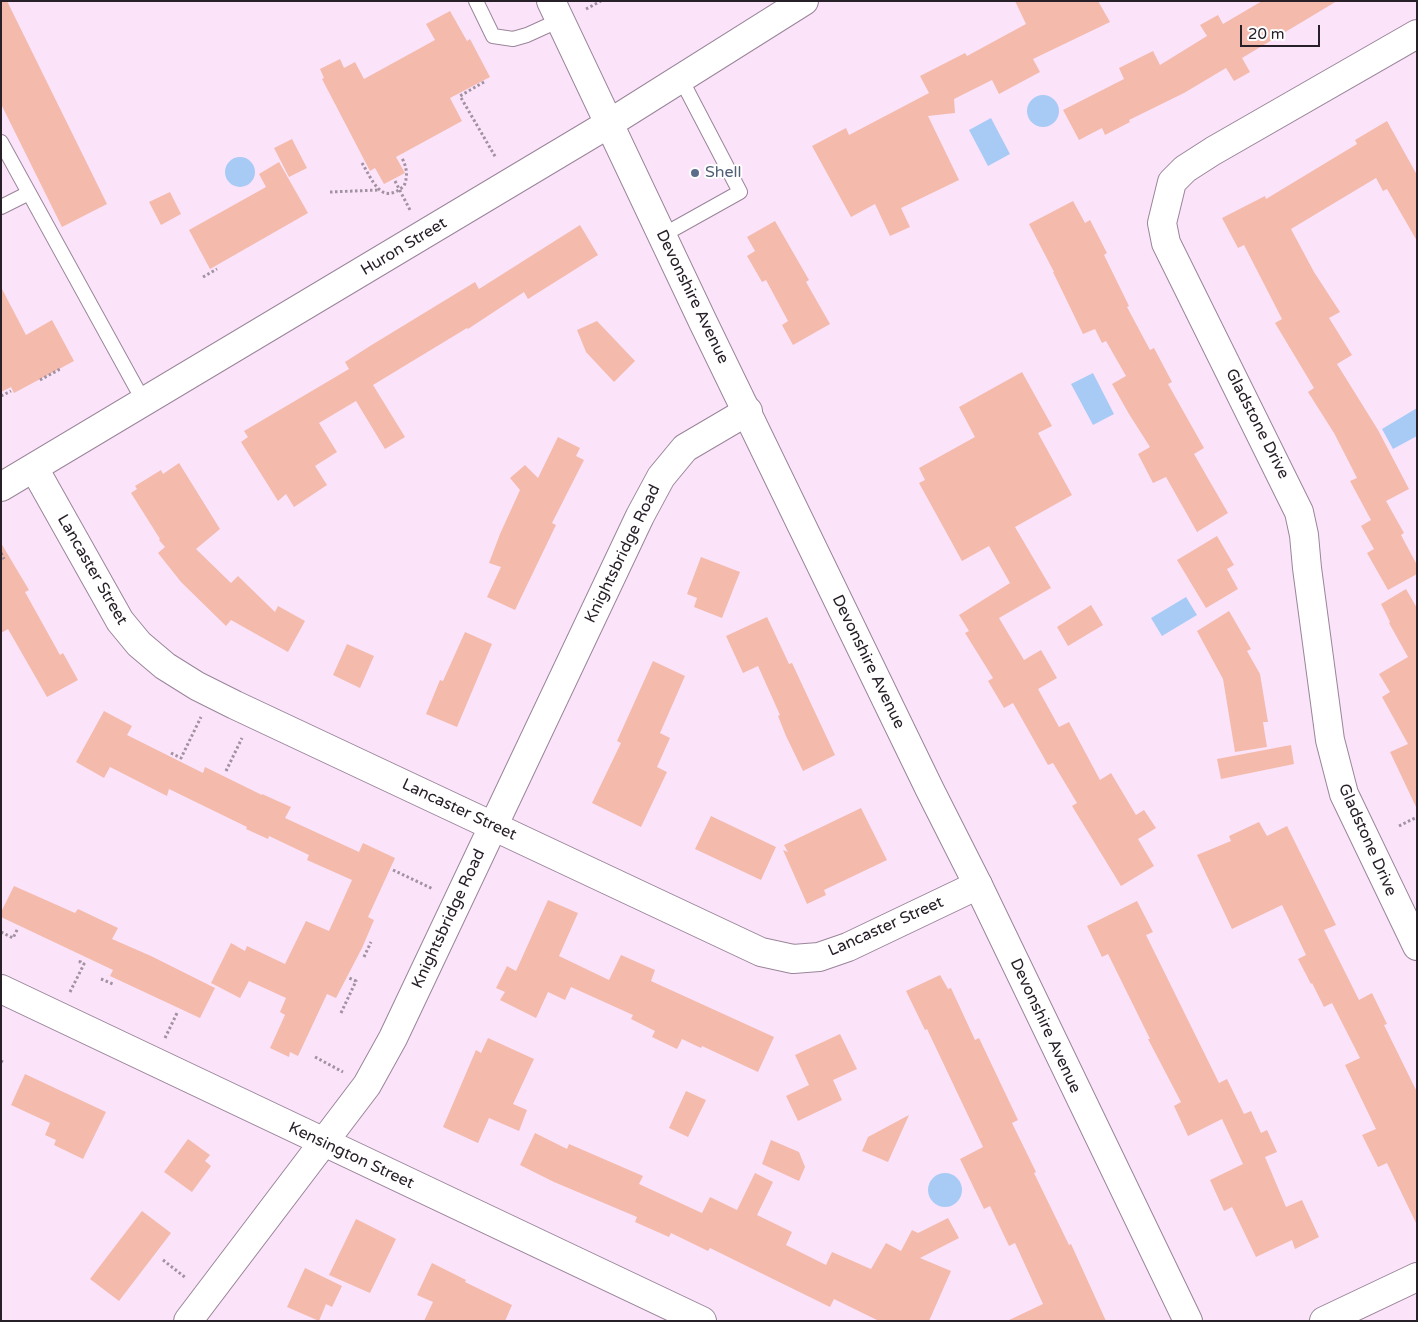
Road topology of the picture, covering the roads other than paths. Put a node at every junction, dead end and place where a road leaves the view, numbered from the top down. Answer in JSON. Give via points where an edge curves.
{"nodes":[{"id":1,"x":476,"y":1,"type":"edge"},
{"id":2,"x":804,"y":1,"type":"edge"},
{"id":3,"x":564,"y":11,"type":"edge"},
{"id":4,"x":1416,"y":36,"type":"edge"},
{"id":5,"x":681,"y":79,"type":"junction"},
{"id":6,"x":610,"y":123,"type":"junction"},
{"id":7,"x":1,"y":142,"type":"edge"},
{"id":8,"x":29,"y":193,"type":"junction"},
{"id":9,"x":1,"y":207,"type":"edge"},
{"id":10,"x":663,"y":235,"type":"junction"},
{"id":11,"x":144,"y":402,"type":"junction"},
{"id":12,"x":748,"y":411,"type":"junction"},
{"id":13,"x":34,"y":468,"type":"junction"},
{"id":14,"x":1,"y":487,"type":"edge"},
{"id":15,"x":493,"y":826,"type":"junction"},
{"id":16,"x":978,"y":885,"type":"junction"},
{"id":17,"x":1417,"y":946,"type":"edge"},
{"id":18,"x":1,"y":989,"type":"edge"},
{"id":19,"x":325,"y":1143,"type":"junction"},
{"id":20,"x":1417,"y":1277,"type":"edge"},
{"id":21,"x":188,"y":1321,"type":"edge"},
{"id":22,"x":702,"y":1321,"type":"edge"},
{"id":23,"x":1188,"y":1321,"type":"edge"},
{"id":24,"x":1324,"y":1321,"type":"edge"}],
"edges":[{"from":1,"to":3,"type":"lane","via":[[494,36],[513,39],[527,35]]},
{"from":2,"to":5,"type":"street","name":"Huron Street"},
{"from":3,"to":6,"type":"street","name":"Devonshire Avenue"},
{"from":4,"to":17,"type":"street","name":"Gladstone Drive","via":[[1185,169],[1172,182],[1162,223],[1166,243],[1299,512],[1330,740],[1344,794]]},
{"from":5,"to":6,"type":"street","name":"Huron Street"},
{"from":5,"to":10,"type":"lane","via":[[740,192]]},
{"from":6,"to":10,"type":"street","name":"Devonshire Avenue"},
{"from":6,"to":11,"type":"street","name":"Huron Street"},
{"from":7,"to":8,"type":"lane"},
{"from":8,"to":9,"type":"lane"},
{"from":8,"to":11,"type":"lane"},
{"from":10,"to":12,"type":"street","name":"Devonshire Avenue"},
{"from":11,"to":13,"type":"street","name":"Huron Street"},
{"from":12,"to":15,"type":"street","name":"Knightsbridge Road","via":[[685,448],[661,477]]},
{"from":12,"to":16,"type":"street","name":"Devonshire Avenue"},
{"from":13,"to":14,"type":"street","name":"Huron Street"},
{"from":13,"to":15,"type":"street","name":"Lancaster Street","via":[[120,621],[139,644],[165,666],[235,705]]},
{"from":15,"to":16,"type":"street","name":"Lancaster Street","via":[[761,952],[792,958],[819,957],[848,947]]},
{"from":15,"to":19,"type":"street","name":"Knightsbridge Road","via":[[394,1038],[367,1085]]},
{"from":16,"to":23,"type":"street","name":"Devonshire Avenue"},
{"from":18,"to":19,"type":"street","name":"Kensington Street"},
{"from":19,"to":21,"type":"street","name":"Knightsbridge Road"},
{"from":19,"to":22,"type":"street","name":"Kensington Street"},
{"from":20,"to":24,"type":"street"}]}
